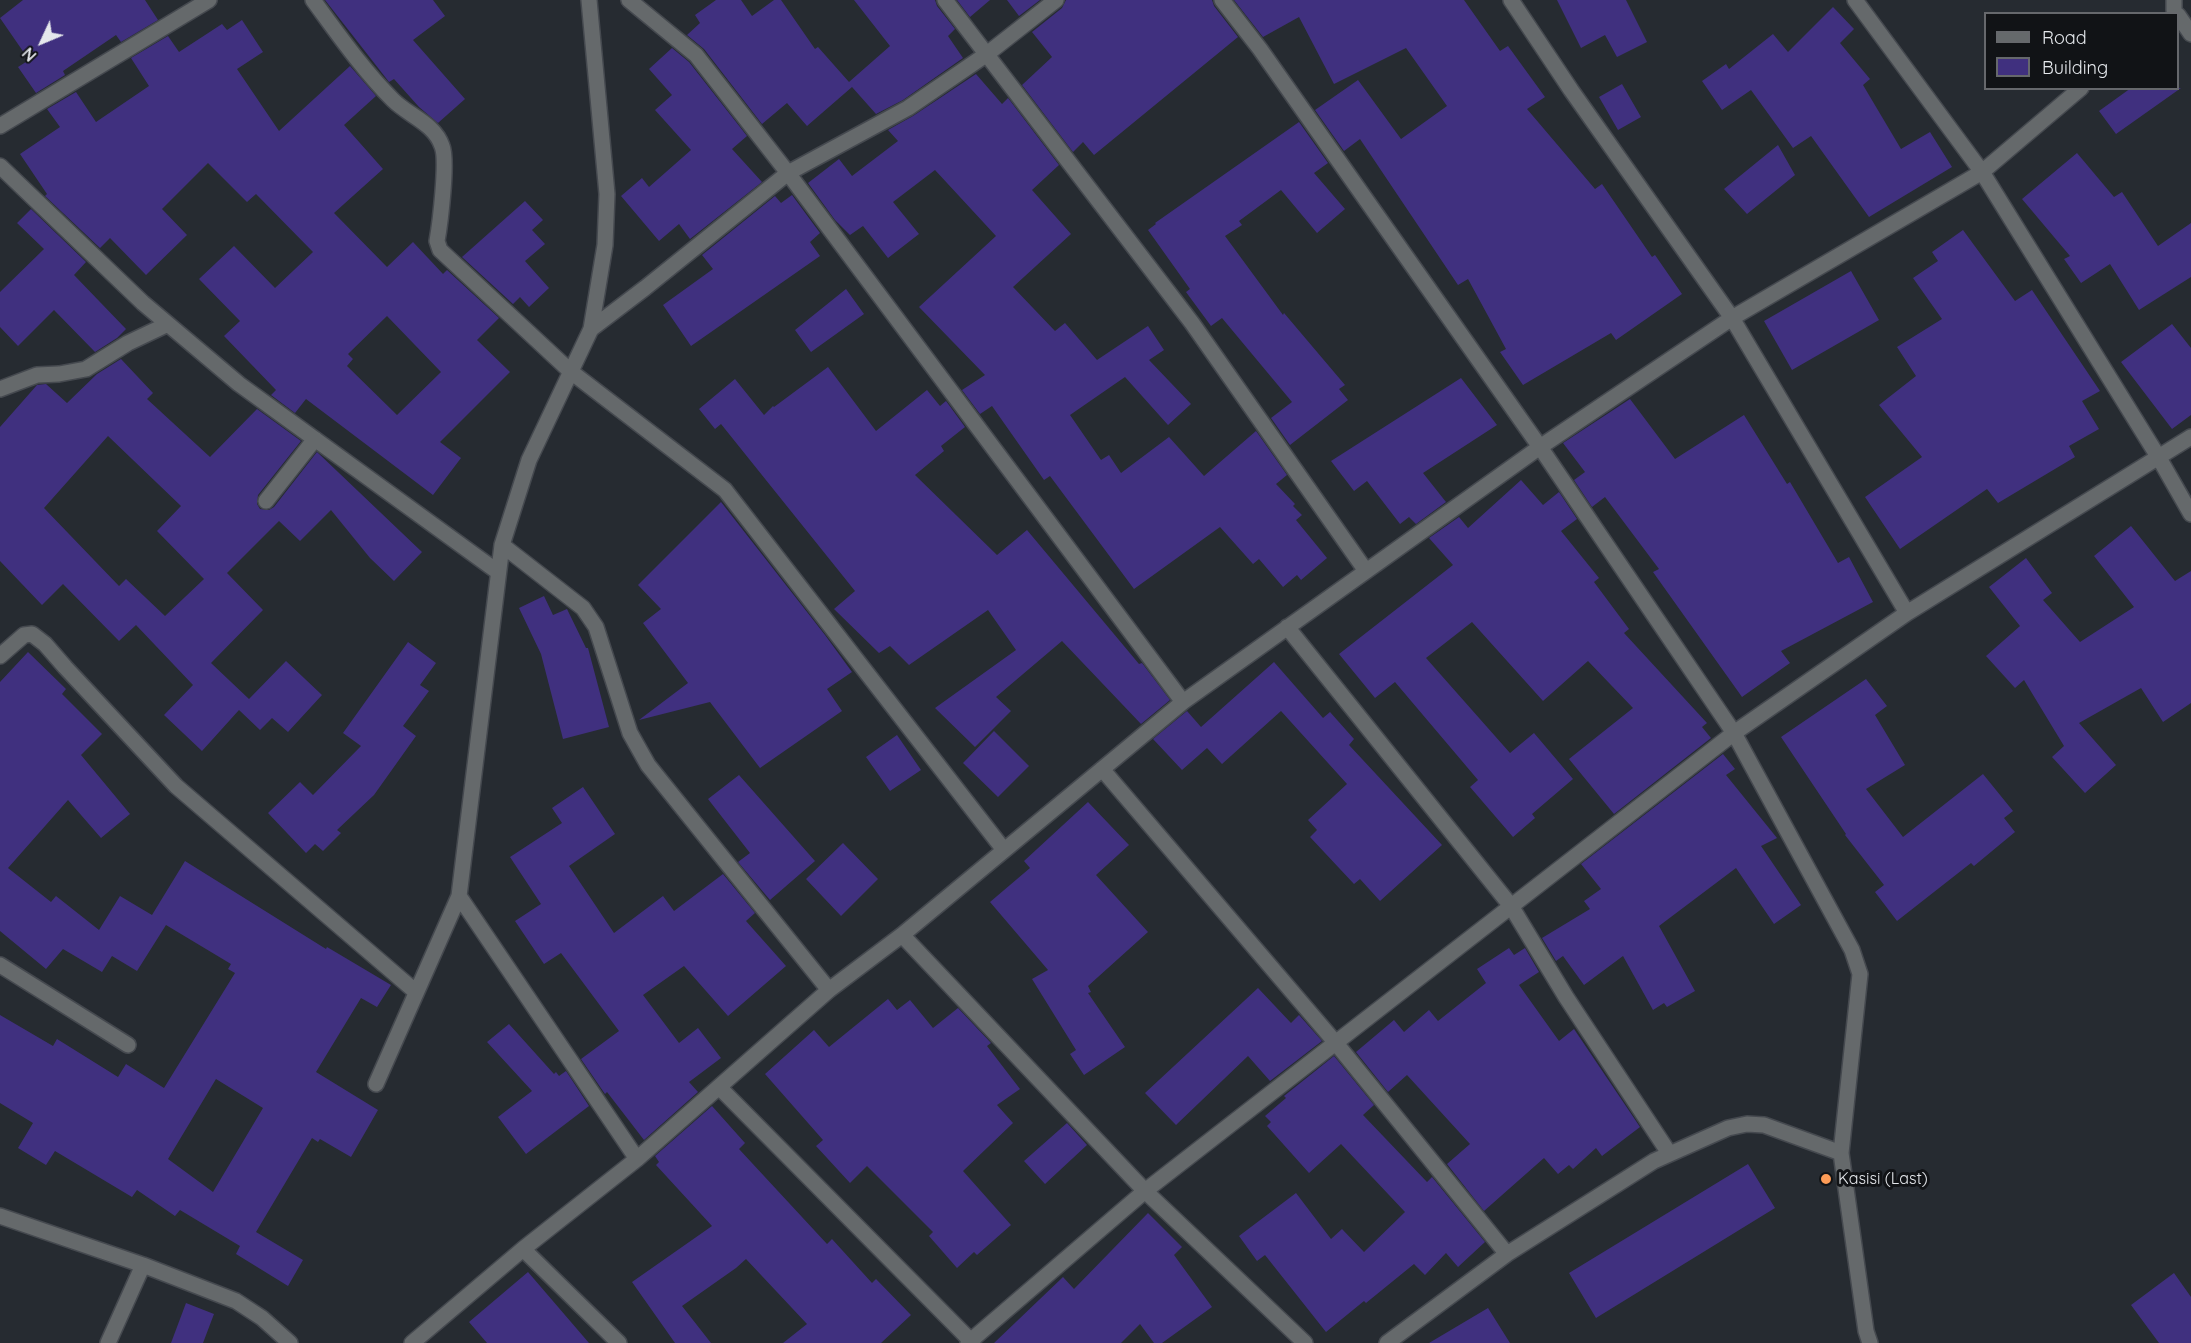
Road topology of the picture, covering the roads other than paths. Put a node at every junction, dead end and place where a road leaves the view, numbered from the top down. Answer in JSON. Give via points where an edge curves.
{"nodes":[{"id":1,"x":209,"y":0,"type":"edge"},
{"id":2,"x":313,"y":0,"type":"edge"},
{"id":3,"x":589,"y":0,"type":"edge"},
{"id":4,"x":629,"y":0,"type":"edge"},
{"id":5,"x":945,"y":0,"type":"edge"},
{"id":6,"x":1056,"y":0,"type":"edge"},
{"id":7,"x":1222,"y":0,"type":"edge"},
{"id":8,"x":1511,"y":0,"type":"edge"},
{"id":9,"x":1856,"y":0,"type":"edge"},
{"id":10,"x":2179,"y":18,"type":"edge"},
{"id":11,"x":2191,"y":34,"type":"edge"},
{"id":12,"x":987,"y":54,"type":"junction"},
{"id":13,"x":2079,"y":90,"type":"edge"},
{"id":14,"x":0,"y":126,"type":"edge"},
{"id":15,"x":0,"y":166,"type":"edge"},
{"id":16,"x":1982,"y":172,"type":"junction"},
{"id":17,"x":788,"y":173,"type":"junction"},
{"id":18,"x":1732,"y":318,"type":"junction"},
{"id":19,"x":168,"y":324,"type":"junction"},
{"id":20,"x":591,"y":329,"type":"junction"},
{"id":21,"x":570,"y":371,"type":"junction"},
{"id":22,"x":0,"y":389,"type":"edge"},
{"id":23,"x":2191,"y":437,"type":"edge"},
{"id":24,"x":315,"y":439,"type":"junction"},
{"id":25,"x":1540,"y":447,"type":"junction"},
{"id":26,"x":2159,"y":458,"type":"junction"},
{"id":27,"x":266,"y":501,"type":"dead end"},
{"id":28,"x":2191,"y":514,"type":"edge"},
{"id":29,"x":502,"y":545,"type":"junction"},
{"id":30,"x":1366,"y":571,"type":"junction"},
{"id":31,"x":498,"y":572,"type":"junction"},
{"id":32,"x":1907,"y":613,"type":"junction"},
{"id":33,"x":1287,"y":627,"type":"junction"},
{"id":34,"x":0,"y":656,"type":"edge"},
{"id":35,"x":1183,"y":702,"type":"junction"},
{"id":36,"x":1734,"y":733,"type":"junction"},
{"id":37,"x":1102,"y":769,"type":"junction"},
{"id":38,"x":1004,"y":850,"type":"junction"},
{"id":39,"x":459,"y":896,"type":"junction"},
{"id":40,"x":1511,"y":906,"type":"junction"},
{"id":41,"x":902,"y":934,"type":"junction"},
{"id":42,"x":0,"y":965,"type":"edge"},
{"id":43,"x":829,"y":990,"type":"junction"},
{"id":44,"x":416,"y":992,"type":"junction"},
{"id":45,"x":1335,"y":1042,"type":"junction"},
{"id":46,"x":128,"y":1045,"type":"dead end"},
{"id":47,"x":376,"y":1084,"type":"dead end"},
{"id":48,"x":719,"y":1087,"type":"junction"},
{"id":49,"x":1669,"y":1153,"type":"junction"},
{"id":50,"x":1841,"y":1153,"type":"junction"},
{"id":51,"x":637,"y":1159,"type":"junction"},
{"id":52,"x":1145,"y":1191,"type":"junction"},
{"id":53,"x":0,"y":1216,"type":"edge"},
{"id":54,"x":523,"y":1249,"type":"junction"},
{"id":55,"x":1508,"y":1254,"type":"junction"},
{"id":56,"x":143,"y":1264,"type":"junction"},
{"id":57,"x":970,"y":1342,"type":"edge"},
{"id":58,"x":108,"y":1343,"type":"edge"},
{"id":59,"x":290,"y":1343,"type":"edge"},
{"id":60,"x":412,"y":1343,"type":"edge"},
{"id":61,"x":619,"y":1343,"type":"edge"},
{"id":62,"x":1305,"y":1343,"type":"edge"},
{"id":63,"x":1387,"y":1343,"type":"edge"},
{"id":64,"x":1870,"y":1343,"type":"edge"}],
"edges":[{"from":1,"to":14,"type":"street"},
{"from":2,"to":21,"type":"street","via":[[345,45],[394,101],[433,130],[442,143],[437,241],[440,250]]},
{"from":3,"to":20,"type":"street","via":[[607,194],[605,245]]},
{"from":4,"to":17,"type":"street","via":[[696,55]]},
{"from":5,"to":12,"type":"street"},
{"from":6,"to":12,"type":"street"},
{"from":7,"to":25,"type":"street"},
{"from":8,"to":18,"type":"street"},
{"from":9,"to":16,"type":"street"},
{"from":10,"to":11,"type":"street"},
{"from":12,"to":17,"type":"street","via":[[908,108]]},
{"from":12,"to":30,"type":"street","via":[[1192,323]]},
{"from":13,"to":16,"type":"street"},
{"from":15,"to":19,"type":"street"},
{"from":16,"to":18,"type":"street"},
{"from":16,"to":26,"type":"street"},
{"from":17,"to":20,"type":"street"},
{"from":17,"to":35,"type":"street"},
{"from":18,"to":25,"type":"street"},
{"from":18,"to":32,"type":"street"},
{"from":19,"to":22,"type":"street","via":[[86,369],[36,375]]},
{"from":19,"to":24,"type":"street","via":[[239,384]]},
{"from":20,"to":21,"type":"street"},
{"from":21,"to":29,"type":"street","via":[[529,460]]},
{"from":21,"to":38,"type":"street","via":[[725,490]]},
{"from":23,"to":26,"type":"street"},
{"from":24,"to":27,"type":"street"},
{"from":24,"to":31,"type":"street"},
{"from":25,"to":30,"type":"street"},
{"from":25,"to":36,"type":"street"},
{"from":26,"to":28,"type":"street"},
{"from":26,"to":32,"type":"street"},
{"from":29,"to":31,"type":"street"},
{"from":29,"to":43,"type":"street","via":[[589,615],[638,750]]},
{"from":30,"to":33,"type":"street"},
{"from":31,"to":39,"type":"street"},
{"from":32,"to":36,"type":"street"},
{"from":33,"to":35,"type":"street"},
{"from":33,"to":40,"type":"street"},
{"from":34,"to":44,"type":"street","via":[[24,635],[32,634],[45,644],[191,800]]},
{"from":35,"to":37,"type":"street"},
{"from":36,"to":40,"type":"street"},
{"from":36,"to":50,"type":"street","via":[[1858,966]]},
{"from":37,"to":38,"type":"street"},
{"from":37,"to":45,"type":"street"},
{"from":38,"to":41,"type":"street"},
{"from":39,"to":44,"type":"street"},
{"from":39,"to":51,"type":"street"},
{"from":40,"to":45,"type":"street"},
{"from":40,"to":49,"type":"street"},
{"from":41,"to":43,"type":"street"},
{"from":41,"to":52,"type":"street"},
{"from":42,"to":46,"type":"street"},
{"from":43,"to":48,"type":"street"},
{"from":44,"to":47,"type":"street"},
{"from":45,"to":52,"type":"street"},
{"from":45,"to":55,"type":"street"},
{"from":48,"to":51,"type":"street"},
{"from":48,"to":57,"type":"street"},
{"from":49,"to":50,"type":"street","via":[[1747,1124],[1764,1125]]},
{"from":49,"to":55,"type":"street"},
{"from":50,"to":64,"type":"street"},
{"from":51,"to":54,"type":"street"},
{"from":52,"to":57,"type":"street"},
{"from":52,"to":62,"type":"street"},
{"from":53,"to":56,"type":"street"},
{"from":54,"to":60,"type":"street"},
{"from":54,"to":61,"type":"street"},
{"from":55,"to":63,"type":"street"},
{"from":56,"to":58,"type":"street"},
{"from":56,"to":59,"type":"street","via":[[236,1301]]}]}
